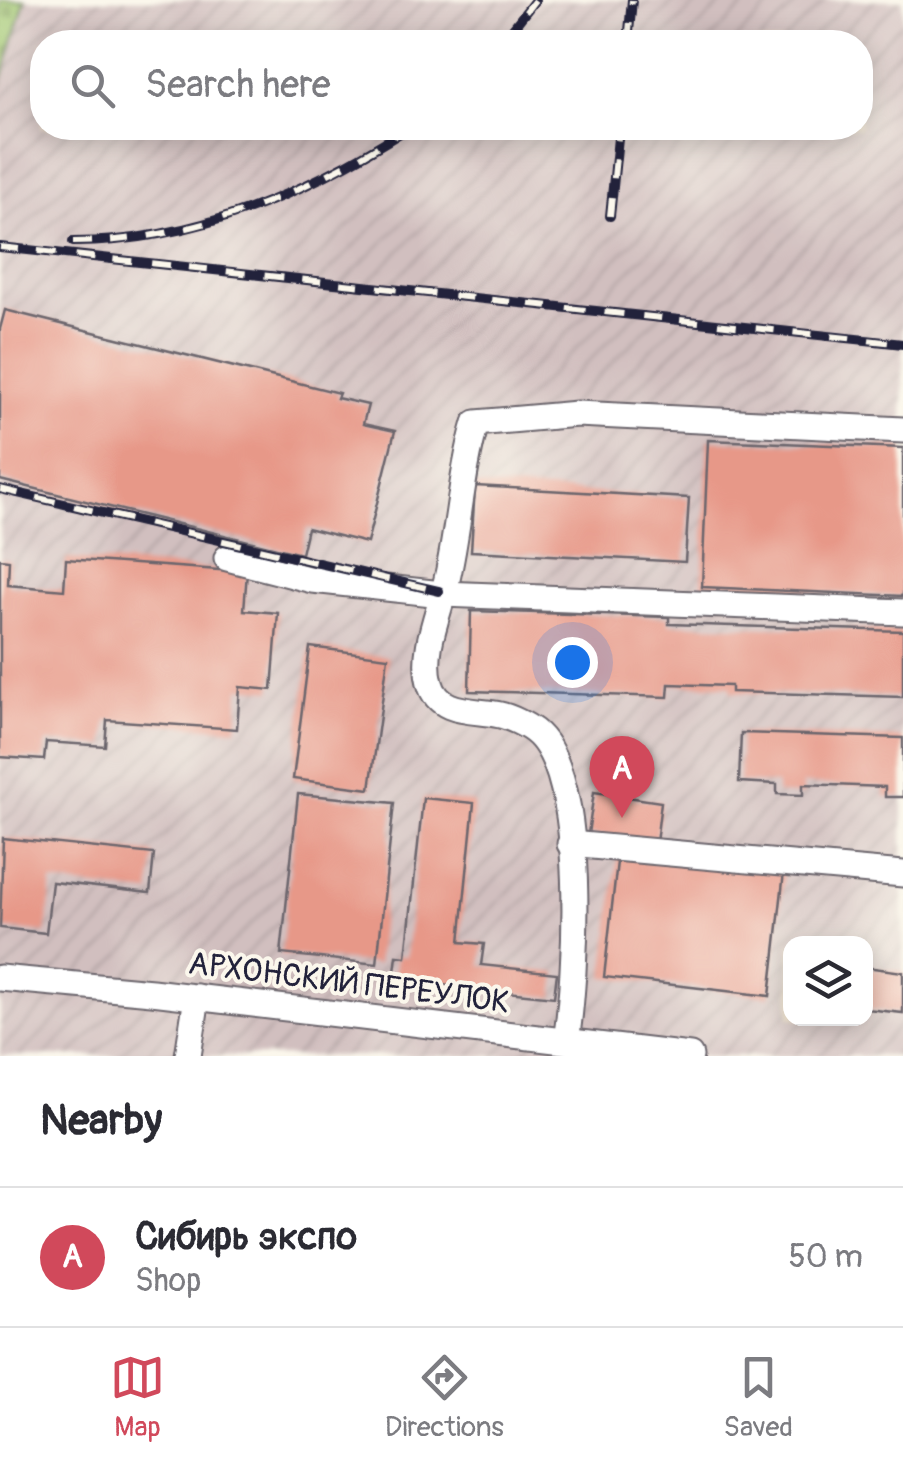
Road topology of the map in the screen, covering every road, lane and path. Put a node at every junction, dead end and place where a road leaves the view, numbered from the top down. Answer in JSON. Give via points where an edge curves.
{"nodes":[{"id":1,"x":903,"y":430,"type":"edge"},
{"id":2,"x":226,"y":558,"type":"dead end"},
{"id":3,"x":442,"y":594,"type":"junction"},
{"id":4,"x":903,"y":612,"type":"edge"},
{"id":5,"x":570,"y":844,"type":"junction"},
{"id":6,"x":903,"y":874,"type":"edge"},
{"id":7,"x":0,"y":978,"type":"edge"},
{"id":8,"x":197,"y":997,"type":"junction"},
{"id":9,"x":566,"y":1041,"type":"junction"},
{"id":10,"x":188,"y":1056,"type":"edge"},
{"id":11,"x":690,"y":1056,"type":"edge"}],
"edges":[{"from":1,"to":3,"type":"street","via":[[577,414],[476,423]]},
{"from":2,"to":3,"type":"street","via":[[312,580]]},
{"from":3,"to":4,"type":"street"},
{"from":3,"to":5,"type":"street","via":[[428,659],[430,684],[441,702],[501,715],[536,732],[564,788]]},
{"from":5,"to":6,"type":"street"},
{"from":5,"to":9,"type":"street","via":[[574,988]]},
{"from":7,"to":8,"type":"street","name":"АРХОНСКИЙ ПЕРЕУЛОК"},
{"from":8,"to":9,"type":"street","name":"АРХОНСКИЙ ПЕРЕУЛОК"},
{"from":8,"to":10,"type":"street"},
{"from":9,"to":11,"type":"street","name":"АРХОНСКИЙ ПЕРЕУЛОК"}]}
